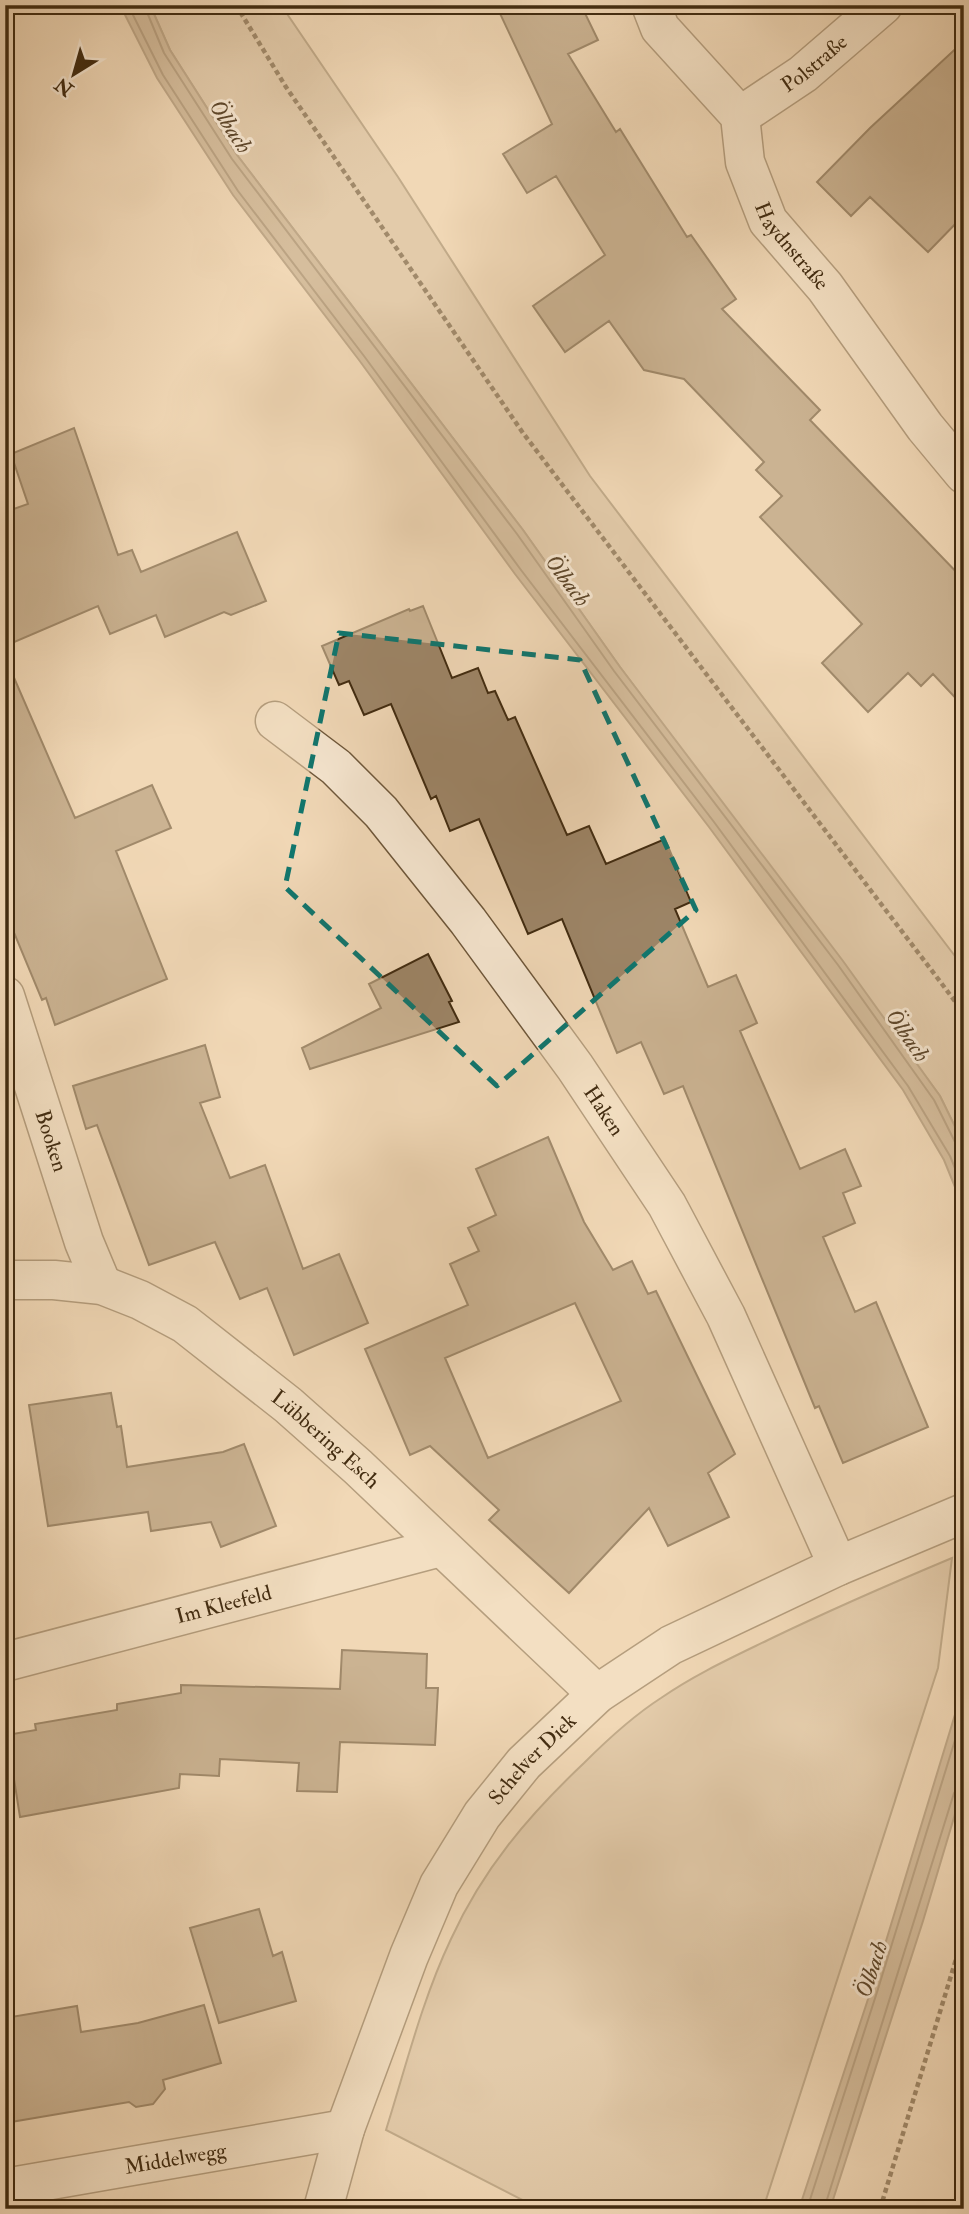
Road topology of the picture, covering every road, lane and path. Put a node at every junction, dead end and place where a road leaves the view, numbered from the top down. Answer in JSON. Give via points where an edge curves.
{"nodes":[{"id":1,"x":236,"y":5,"type":"edge"},
{"id":2,"x":651,"y":5,"type":"edge"},
{"id":3,"x":883,"y":5,"type":"edge"},
{"id":4,"x":740,"y":116,"type":"junction"},
{"id":5,"x":964,"y":474,"type":"edge"},
{"id":6,"x":275,"y":721,"type":"dead end"},
{"id":7,"x":5,"y":996,"type":"edge"},
{"id":8,"x":964,"y":1013,"type":"edge"},
{"id":9,"x":5,"y":1280,"type":"edge"},
{"id":10,"x":102,"y":1284,"type":"junction"},
{"id":11,"x":959,"y":1515,"type":"edge"},
{"id":12,"x":441,"y":1547,"type":"junction"},
{"id":13,"x":838,"y":1566,"type":"junction"},
{"id":14,"x":5,"y":1662,"type":"edge"},
{"id":15,"x":597,"y":1694,"type":"junction"},
{"id":16,"x":964,"y":1933,"type":"edge"},
{"id":17,"x":345,"y":2129,"type":"junction"},
{"id":18,"x":5,"y":2188,"type":"edge"},
{"id":19,"x":323,"y":2209,"type":"edge"},
{"id":20,"x":880,"y":2209,"type":"edge"}],
"edges":[{"from":1,"to":8,"type":"path","via":[[285,87],[523,433]]},
{"from":2,"to":4,"type":"street","via":[[660,28]]},
{"from":3,"to":4,"type":"street","name":"Polstraße","via":[[803,74]]},
{"from":4,"to":5,"type":"street","name":"Haydnstraße","via":[[745,162],[768,221],[825,286]]},
{"from":6,"to":13,"type":"street","name":"Haken","via":[[336,767],[381,812],[468,921],[583,1079],[667,1205],[726,1316]]},
{"from":7,"to":10,"type":"street","name":"Booken","via":[[84,1242]]},
{"from":9,"to":10,"type":"street","name":"Lübbering Esch"},
{"from":10,"to":12,"type":"street","name":"Lübbering Esch","via":[[185,1324],[288,1405]]},
{"from":11,"to":13,"type":"street","name":"Schelver Diek"},
{"from":12,"to":14,"type":"street","name":"Im Kleefeld"},
{"from":12,"to":15,"type":"street","name":"Lübbering Esch"},
{"from":13,"to":15,"type":"street","name":"Schelver Diek","via":[[671,1645]]},
{"from":15,"to":17,"type":"street","name":"Schelver Diek","via":[[524,1763],[482,1815],[439,1885]]},
{"from":16,"to":20,"type":"path"},
{"from":17,"to":18,"type":"street","name":"Middelwegg"},
{"from":17,"to":19,"type":"street","name":"Schelver Diek"}]}
